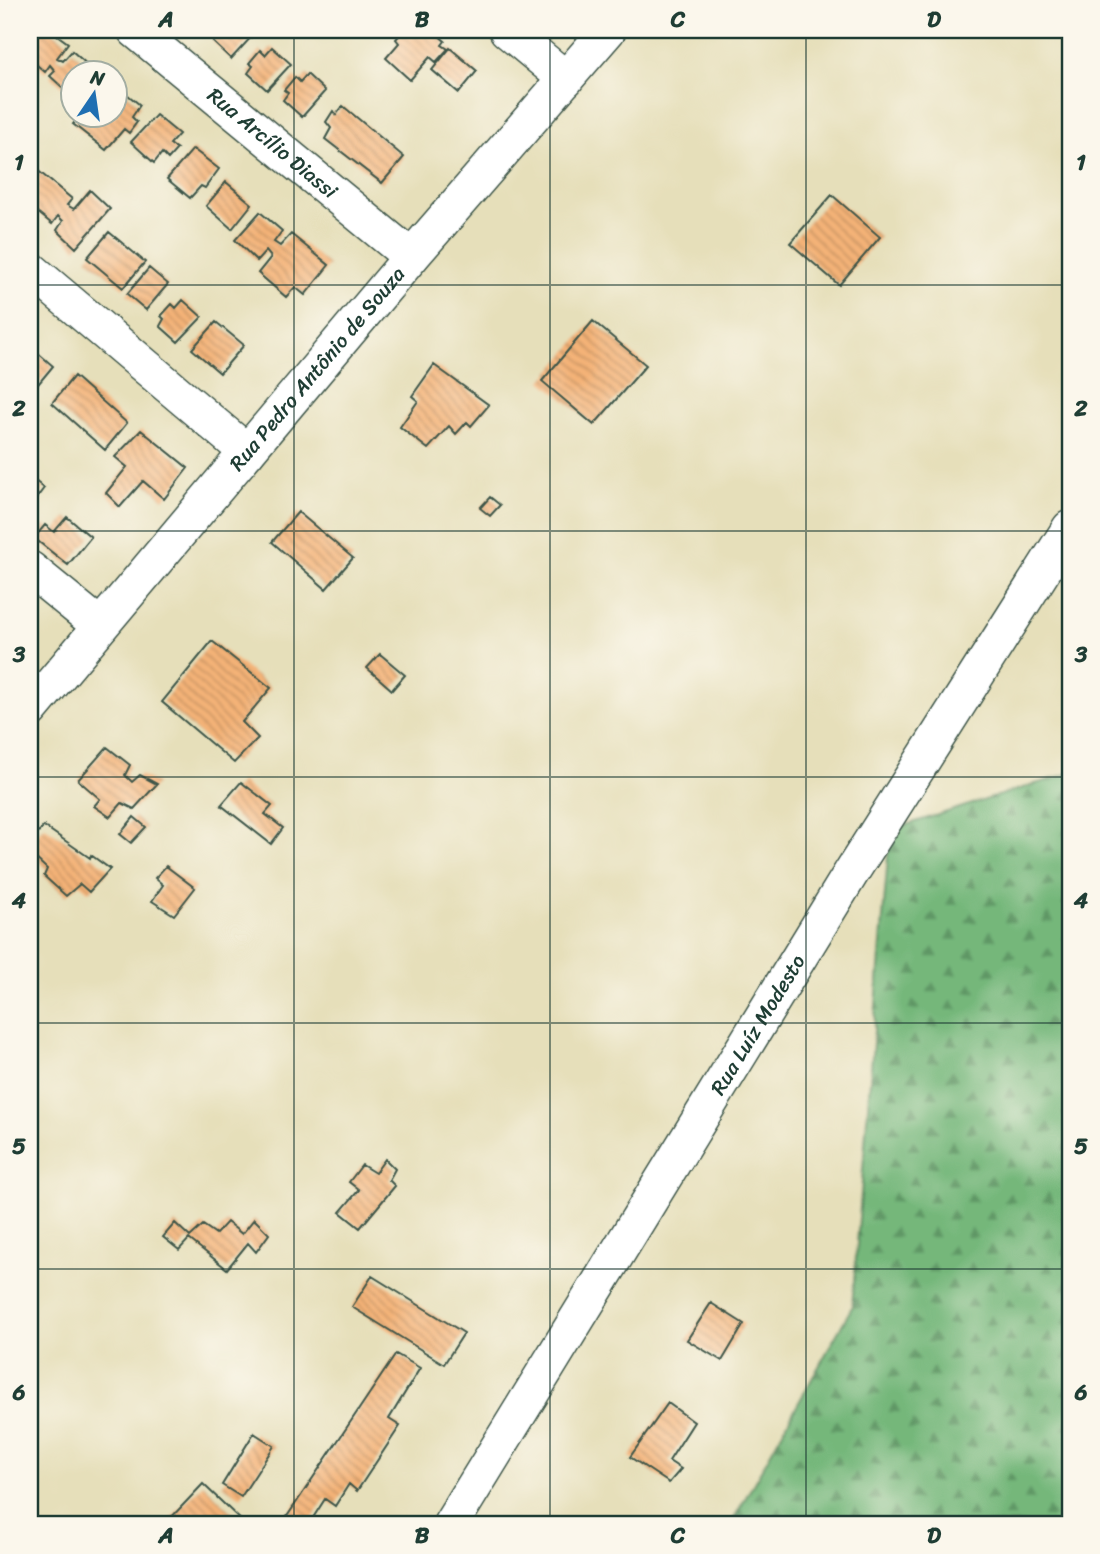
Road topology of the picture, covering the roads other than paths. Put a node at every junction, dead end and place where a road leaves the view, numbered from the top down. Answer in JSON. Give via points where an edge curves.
{"nodes":[{"id":1,"x":135,"y":30,"type":"edge"},
{"id":2,"x":507,"y":30,"type":"edge"},
{"id":3,"x":608,"y":30,"type":"edge"},
{"id":4,"x":566,"y":79,"type":"junction"},
{"id":5,"x":411,"y":257,"type":"junction"},
{"id":6,"x":30,"y":269,"type":"edge"},
{"id":7,"x":247,"y":452,"type":"junction"},
{"id":8,"x":1070,"y":528,"type":"edge"},
{"id":9,"x":30,"y":569,"type":"edge"},
{"id":10,"x":100,"y":626,"type":"junction"},
{"id":11,"x":30,"y":710,"type":"edge"},
{"id":12,"x":451,"y":1524,"type":"edge"}],
"edges":[{"from":1,"to":5,"type":"street","name":"Rua Arcílio Diassi"},
{"from":2,"to":4,"type":"street"},
{"from":3,"to":4,"type":"street","name":"Rua Pedro Antônio de Souza"},
{"from":4,"to":5,"type":"street","name":"Rua Pedro Antônio de Souza"},
{"from":5,"to":7,"type":"street","name":"Rua Pedro Antônio de Souza"},
{"from":6,"to":7,"type":"street"},
{"from":7,"to":10,"type":"street","name":"Rua Pedro Antônio de Souza"},
{"from":8,"to":12,"type":"street","name":"Rua Luíz Modesto","via":[[851,873]]},
{"from":9,"to":10,"type":"street"},
{"from":10,"to":11,"type":"street","name":"Rua Pedro Antônio de Souza"}]}
